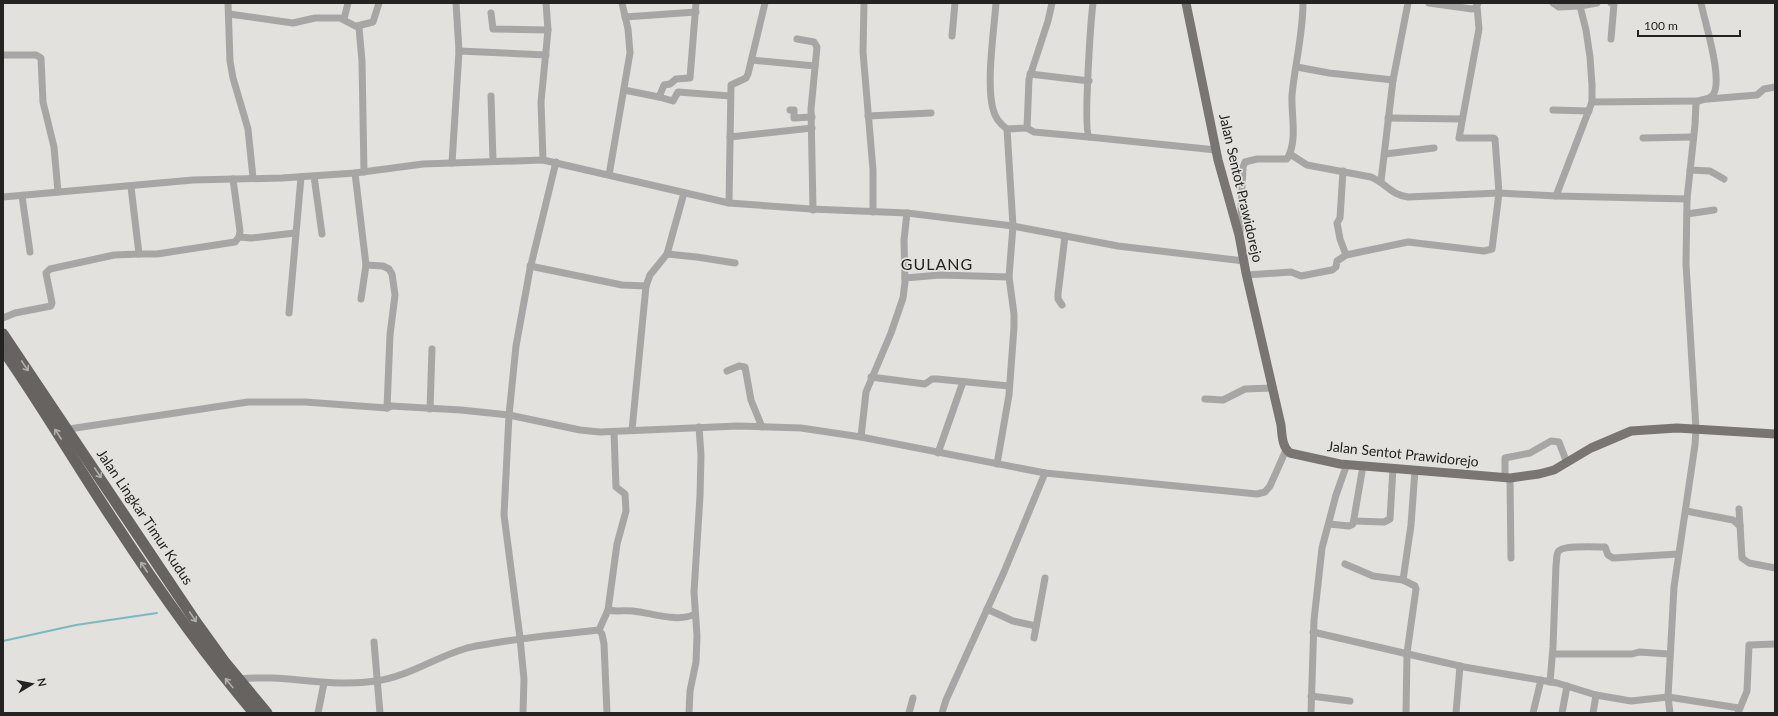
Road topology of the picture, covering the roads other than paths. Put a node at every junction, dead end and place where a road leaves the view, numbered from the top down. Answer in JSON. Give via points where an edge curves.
{"nodes":[{"id":1,"x":228,"y":3,"type":"edge"},
{"id":2,"x":348,"y":3,"type":"edge"},
{"id":3,"x":379,"y":3,"type":"edge"},
{"id":4,"x":456,"y":3,"type":"edge"},
{"id":5,"x":546,"y":3,"type":"edge"},
{"id":6,"x":622,"y":3,"type":"edge"},
{"id":7,"x":696,"y":3,"type":"edge"},
{"id":8,"x":766,"y":3,"type":"edge"},
{"id":9,"x":864,"y":3,"type":"edge"},
{"id":10,"x":956,"y":3,"type":"edge"},
{"id":11,"x":996,"y":3,"type":"edge"},
{"id":12,"x":1052,"y":3,"type":"edge"},
{"id":13,"x":1093,"y":3,"type":"edge"},
{"id":14,"x":1186,"y":3,"type":"edge"},
{"id":15,"x":1303,"y":3,"type":"edge"},
{"id":16,"x":1408,"y":3,"type":"edge"},
{"id":17,"x":1429,"y":3,"type":"edge"},
{"id":18,"x":1553,"y":3,"type":"edge"},
{"id":19,"x":1597,"y":3,"type":"edge"},
{"id":20,"x":1615,"y":3,"type":"edge"},
{"id":21,"x":1701,"y":3,"type":"edge"},
{"id":22,"x":1478,"y":4,"type":"edge"},
{"id":23,"x":1580,"y":6,"type":"junction"},
{"id":24,"x":696,"y":12,"type":"junction"},
{"id":25,"x":491,"y":13,"type":"dead end"},
{"id":26,"x":229,"y":14,"type":"junction"},
{"id":27,"x":625,"y":17,"type":"junction"},
{"id":28,"x":344,"y":19,"type":"junction"},
{"id":29,"x":357,"y":26,"type":"junction"},
{"id":30,"x":548,"y":30,"type":"junction"},
{"id":31,"x":952,"y":36,"type":"dead end"},
{"id":32,"x":797,"y":39,"type":"dead end"},
{"id":33,"x":1611,"y":39,"type":"dead end"},
{"id":34,"x":458,"y":51,"type":"junction"},
{"id":35,"x":3,"y":55,"type":"edge"},
{"id":36,"x":546,"y":55,"type":"junction"},
{"id":37,"x":752,"y":60,"type":"junction"},
{"id":38,"x":815,"y":66,"type":"junction"},
{"id":39,"x":1297,"y":67,"type":"junction"},
{"id":40,"x":1030,"y":74,"type":"junction"},
{"id":41,"x":1393,"y":80,"type":"junction"},
{"id":42,"x":1089,"y":81,"type":"junction"},
{"id":43,"x":1775,"y":87,"type":"edge"},
{"id":44,"x":624,"y":90,"type":"junction"},
{"id":45,"x":491,"y":96,"type":"dead end"},
{"id":46,"x":730,"y":96,"type":"junction"},
{"id":47,"x":659,"y":97,"type":"junction"},
{"id":48,"x":1708,"y":99,"type":"junction"},
{"id":49,"x":1697,"y":101,"type":"junction"},
{"id":50,"x":1592,"y":102,"type":"junction"},
{"id":51,"x":790,"y":110,"type":"dead end"},
{"id":52,"x":1553,"y":110,"type":"dead end"},
{"id":53,"x":1589,"y":111,"type":"junction"},
{"id":54,"x":930,"y":113,"type":"dead end"},
{"id":55,"x":868,"y":116,"type":"junction"},
{"id":56,"x":812,"y":117,"type":"junction"},
{"id":57,"x":1388,"y":118,"type":"junction"},
{"id":58,"x":1462,"y":119,"type":"junction"},
{"id":59,"x":812,"y":128,"type":"junction"},
{"id":60,"x":1027,"y":128,"type":"junction"},
{"id":61,"x":1007,"y":129,"type":"junction"},
{"id":62,"x":730,"y":137,"type":"junction"},
{"id":63,"x":1089,"y":137,"type":"junction"},
{"id":64,"x":1693,"y":137,"type":"junction"},
{"id":65,"x":1643,"y":138,"type":"dead end"},
{"id":66,"x":1434,"y":148,"type":"dead end"},
{"id":67,"x":1216,"y":150,"type":"junction"},
{"id":68,"x":1290,"y":154,"type":"junction"},
{"id":69,"x":1385,"y":154,"type":"junction"},
{"id":70,"x":543,"y":160,"type":"junction"},
{"id":71,"x":493,"y":161,"type":"junction"},
{"id":72,"x":556,"y":162,"type":"junction"},
{"id":73,"x":452,"y":163,"type":"junction"},
{"id":74,"x":1690,"y":170,"type":"junction"},
{"id":75,"x":1343,"y":171,"type":"junction"},
{"id":76,"x":364,"y":172,"type":"junction"},
{"id":77,"x":355,"y":173,"type":"junction"},
{"id":78,"x":610,"y":175,"type":"junction"},
{"id":79,"x":314,"y":176,"type":"junction"},
{"id":80,"x":301,"y":177,"type":"junction"},
{"id":81,"x":253,"y":178,"type":"junction"},
{"id":82,"x":1724,"y":178,"type":"dead end"},
{"id":83,"x":233,"y":179,"type":"junction"},
{"id":84,"x":1381,"y":181,"type":"junction"},
{"id":85,"x":131,"y":187,"type":"junction"},
{"id":86,"x":58,"y":192,"type":"junction"},
{"id":87,"x":1499,"y":192,"type":"junction"},
{"id":88,"x":684,"y":194,"type":"junction"},
{"id":89,"x":22,"y":196,"type":"junction"},
{"id":90,"x":1556,"y":196,"type":"junction"},
{"id":91,"x":3,"y":197,"type":"edge"},
{"id":92,"x":1687,"y":199,"type":"junction"},
{"id":93,"x":729,"y":203,"type":"junction"},
{"id":94,"x":813,"y":210,"type":"junction"},
{"id":95,"x":1714,"y":210,"type":"dead end"},
{"id":96,"x":873,"y":212,"type":"junction"},
{"id":97,"x":907,"y":213,"type":"junction"},
{"id":98,"x":1687,"y":214,"type":"junction"},
{"id":99,"x":1012,"y":226,"type":"junction"},
{"id":100,"x":295,"y":233,"type":"junction"},
{"id":101,"x":322,"y":234,"type":"dead end"},
{"id":102,"x":1239,"y":235,"type":"junction"},
{"id":103,"x":1065,"y":236,"type":"junction"},
{"id":104,"x":239,"y":237,"type":"junction"},
{"id":105,"x":30,"y":252,"type":"dead end"},
{"id":106,"x":139,"y":254,"type":"junction"},
{"id":107,"x":667,"y":254,"type":"junction"},
{"id":108,"x":1346,"y":255,"type":"junction"},
{"id":109,"x":1244,"y":261,"type":"junction"},
{"id":110,"x":735,"y":263,"type":"dead end"},
{"id":111,"x":366,"y":265,"type":"junction"},
{"id":112,"x":530,"y":266,"type":"junction"},
{"id":113,"x":1246,"y":275,"type":"junction"},
{"id":114,"x":905,"y":278,"type":"junction"},
{"id":115,"x":1009,"y":278,"type":"junction"},
{"id":116,"x":646,"y":286,"type":"junction"},
{"id":117,"x":361,"y":299,"type":"dead end"},
{"id":118,"x":1062,"y":305,"type":"dead end"},
{"id":119,"x":289,"y":313,"type":"dead end"},
{"id":120,"x":3,"y":318,"type":"edge"},
{"id":121,"x":3,"y":334,"type":"edge"},
{"id":122,"x":432,"y":349,"type":"dead end"},
{"id":123,"x":3,"y":350,"type":"edge"},
{"id":124,"x":727,"y":371,"type":"dead end"},
{"id":125,"x":871,"y":377,"type":"junction"},
{"id":126,"x":963,"y":382,"type":"junction"},
{"id":127,"x":1009,"y":386,"type":"junction"},
{"id":128,"x":1272,"y":388,"type":"junction"},
{"id":129,"x":1205,"y":399,"type":"dead end"},
{"id":130,"x":387,"y":408,"type":"junction"},
{"id":131,"x":430,"y":409,"type":"junction"},
{"id":132,"x":508,"y":415,"type":"junction"},
{"id":133,"x":699,"y":427,"type":"junction"},
{"id":134,"x":762,"y":427,"type":"junction"},
{"id":135,"x":69,"y":429,"type":"junction"},
{"id":136,"x":632,"y":430,"type":"junction"},
{"id":137,"x":1696,"y":430,"type":"junction"},
{"id":138,"x":614,"y":432,"type":"junction"},
{"id":139,"x":1775,"y":434,"type":"edge"},
{"id":140,"x":861,"y":437,"type":"junction"},
{"id":141,"x":1286,"y":450,"type":"junction"},
{"id":142,"x":938,"y":453,"type":"junction"},
{"id":143,"x":1566,"y":461,"type":"junction"},
{"id":144,"x":997,"y":464,"type":"junction"},
{"id":145,"x":1347,"y":464,"type":"junction"},
{"id":146,"x":1363,"y":466,"type":"junction"},
{"id":147,"x":1393,"y":468,"type":"junction"},
{"id":148,"x":1415,"y":470,"type":"junction"},
{"id":149,"x":1045,"y":473,"type":"junction"},
{"id":150,"x":1506,"y":475,"type":"junction"},
{"id":151,"x":1739,"y":509,"type":"dead end"},
{"id":152,"x":1686,"y":511,"type":"junction"},
{"id":153,"x":1354,"y":521,"type":"junction"},
{"id":154,"x":1329,"y":524,"type":"junction"},
{"id":155,"x":1740,"y":526,"type":"junction"},
{"id":156,"x":1678,"y":554,"type":"junction"},
{"id":157,"x":1511,"y":558,"type":"dead end"},
{"id":158,"x":1345,"y":564,"type":"dead end"},
{"id":159,"x":1775,"y":568,"type":"edge"},
{"id":160,"x":1045,"y":578,"type":"dead end"},
{"id":161,"x":1403,"y":580,"type":"junction"},
{"id":162,"x":170,"y":583,"type":"junction"},
{"id":163,"x":160,"y":590,"type":"junction"},
{"id":164,"x":183,"y":602,"type":"junction"},
{"id":165,"x":987,"y":609,"type":"junction"},
{"id":166,"x":174,"y":610,"type":"junction"},
{"id":167,"x":608,"y":610,"type":"junction"},
{"id":168,"x":695,"y":614,"type":"junction"},
{"id":169,"x":1036,"y":626,"type":"junction"},
{"id":170,"x":599,"y":630,"type":"junction"},
{"id":171,"x":1313,"y":632,"type":"junction"},
{"id":172,"x":520,"y":638,"type":"junction"},
{"id":173,"x":1034,"y":638,"type":"dead end"},
{"id":174,"x":374,"y":642,"type":"dead end"},
{"id":175,"x":1775,"y":644,"type":"edge"},
{"id":176,"x":1407,"y":653,"type":"junction"},
{"id":177,"x":1553,"y":654,"type":"junction"},
{"id":178,"x":1669,"y":654,"type":"junction"},
{"id":179,"x":1460,"y":666,"type":"junction"},
{"id":180,"x":240,"y":679,"type":"junction"},
{"id":181,"x":1541,"y":680,"type":"junction"},
{"id":182,"x":377,"y":681,"type":"junction"},
{"id":183,"x":1550,"y":682,"type":"junction"},
{"id":184,"x":324,"y":683,"type":"junction"},
{"id":185,"x":1568,"y":686,"type":"junction"},
{"id":186,"x":1596,"y":695,"type":"junction"},
{"id":187,"x":1311,"y":696,"type":"junction"},
{"id":188,"x":1668,"y":697,"type":"junction"},
{"id":189,"x":913,"y":698,"type":"dead end"},
{"id":190,"x":1350,"y":701,"type":"dead end"},
{"id":191,"x":1739,"y":710,"type":"edge"},
{"id":192,"x":254,"y":713,"type":"edge"},
{"id":193,"x":267,"y":713,"type":"edge"},
{"id":194,"x":318,"y":713,"type":"edge"},
{"id":195,"x":380,"y":713,"type":"edge"},
{"id":196,"x":522,"y":713,"type":"edge"},
{"id":197,"x":607,"y":713,"type":"edge"},
{"id":198,"x":689,"y":713,"type":"edge"},
{"id":199,"x":909,"y":713,"type":"edge"},
{"id":200,"x":942,"y":713,"type":"edge"},
{"id":201,"x":1311,"y":713,"type":"edge"},
{"id":202,"x":1406,"y":713,"type":"edge"},
{"id":203,"x":1456,"y":713,"type":"edge"},
{"id":204,"x":1533,"y":713,"type":"edge"},
{"id":205,"x":1562,"y":713,"type":"edge"},
{"id":206,"x":1593,"y":713,"type":"edge"},
{"id":207,"x":1670,"y":713,"type":"edge"}],
"edges":[{"from":1,"to":26,"type":"street"},
{"from":2,"to":28,"type":"street"},
{"from":3,"to":29,"type":"street","via":[[373,22]]},
{"from":4,"to":34,"type":"street"},
{"from":5,"to":30,"type":"street"},
{"from":6,"to":27,"type":"street"},
{"from":7,"to":24,"type":"street"},
{"from":8,"to":37,"type":"street"},
{"from":9,"to":55,"type":"street","via":[[863,52]]},
{"from":10,"to":31,"type":"street"},
{"from":11,"to":61,"type":"street","via":[[990,80],[992,108],[1000,124]]},
{"from":12,"to":40,"type":"street"},
{"from":13,"to":42,"type":"street"},
{"from":14,"to":67,"type":"main road","name":"Jalan Sentot Prawidorejo"},
{"from":15,"to":39,"type":"street","via":[[1304,22]]},
{"from":16,"to":41,"type":"street"},
{"from":17,"to":22,"type":"street","via":[[1472,8]]},
{"from":18,"to":23,"type":"street","via":[[1559,7]]},
{"from":19,"to":23,"type":"street"},
{"from":20,"to":33,"type":"street"},
{"from":21,"to":48,"type":"street","via":[[1712,45],[1715,70],[1714,92]]},
{"from":22,"to":58,"type":"street","via":[[1479,29]]},
{"from":23,"to":50,"type":"street","via":[[1590,57]]},
{"from":24,"to":27,"type":"street"},
{"from":24,"to":47,"type":"street","via":[[690,78],[676,79],[671,84],[664,85]]},
{"from":25,"to":30,"type":"street","via":[[493,29]]},
{"from":26,"to":28,"type":"street","via":[[293,23],[316,18]]},
{"from":26,"to":81,"type":"street","via":[[230,61],[248,130]]},
{"from":27,"to":44,"type":"street","via":[[630,53]]},
{"from":28,"to":29,"type":"street"},
{"from":29,"to":76,"type":"street","via":[[360,31],[362,61]]},
{"from":30,"to":36,"type":"street"},
{"from":32,"to":38,"type":"street","via":[[816,43]]},
{"from":34,"to":36,"type":"street"},
{"from":34,"to":73,"type":"street"},
{"from":35,"to":86,"type":"street","via":[[36,55],[41,58],[43,102],[54,147]]},
{"from":36,"to":70,"type":"street","via":[[541,102]]},
{"from":37,"to":38,"type":"street"},
{"from":37,"to":46,"type":"street","via":[[746,78],[731,85]]},
{"from":38,"to":56,"type":"street"},
{"from":39,"to":41,"type":"street"},
{"from":39,"to":68,"type":"street","via":[[1292,95],[1293,127]]},
{"from":40,"to":42,"type":"street"},
{"from":40,"to":60,"type":"street"},
{"from":41,"to":57,"type":"street"},
{"from":42,"to":63,"type":"street"},
{"from":43,"to":48,"type":"street","via":[[1764,89],[1757,95]]},
{"from":44,"to":47,"type":"street"},
{"from":44,"to":78,"type":"street"},
{"from":45,"to":71,"type":"street"},
{"from":46,"to":47,"type":"street","via":[[678,92],[673,101]]},
{"from":46,"to":62,"type":"street"},
{"from":48,"to":49,"type":"street"},
{"from":49,"to":50,"type":"street"},
{"from":49,"to":64,"type":"street"},
{"from":50,"to":53,"type":"street"},
{"from":51,"to":56,"type":"street","via":[[794,110],[794,118]]},
{"from":52,"to":53,"type":"street"},
{"from":53,"to":90,"type":"street"},
{"from":54,"to":55,"type":"street"},
{"from":55,"to":96,"type":"street","via":[[873,170]]},
{"from":56,"to":59,"type":"street"},
{"from":57,"to":58,"type":"street"},
{"from":57,"to":69,"type":"street"},
{"from":58,"to":87,"type":"street","via":[[1459,138],[1495,139]]},
{"from":59,"to":62,"type":"street"},
{"from":59,"to":94,"type":"street"},
{"from":60,"to":61,"type":"street"},
{"from":60,"to":63,"type":"street","via":[[1034,132]]},
{"from":61,"to":99,"type":"street"},
{"from":62,"to":93,"type":"street"},
{"from":63,"to":67,"type":"street"},
{"from":64,"to":65,"type":"street"},
{"from":64,"to":74,"type":"street"},
{"from":66,"to":69,"type":"street"},
{"from":67,"to":102,"type":"main road","name":"Jalan Sentot Prawidorejo"},
{"from":68,"to":75,"type":"street","via":[[1307,165]]},
{"from":68,"to":102,"type":"street","via":[[1287,159],[1257,159],[1245,162]]},
{"from":69,"to":84,"type":"street"},
{"from":70,"to":71,"type":"street"},
{"from":70,"to":72,"type":"street"},
{"from":71,"to":73,"type":"street"},
{"from":72,"to":78,"type":"street"},
{"from":72,"to":112,"type":"street"},
{"from":73,"to":76,"type":"street"},
{"from":74,"to":82,"type":"street","via":[[1710,171]]},
{"from":74,"to":92,"type":"street"},
{"from":75,"to":84,"type":"street"},
{"from":75,"to":108,"type":"street","via":[[1340,218],[1337,223]]},
{"from":76,"to":77,"type":"street"},
{"from":77,"to":79,"type":"street"},
{"from":77,"to":111,"type":"street"},
{"from":78,"to":88,"type":"street"},
{"from":79,"to":80,"type":"street"},
{"from":79,"to":101,"type":"street"},
{"from":80,"to":81,"type":"street"},
{"from":80,"to":100,"type":"street"},
{"from":81,"to":83,"type":"street"},
{"from":83,"to":85,"type":"street","via":[[193,180]]},
{"from":83,"to":104,"type":"street"},
{"from":84,"to":87,"type":"street","via":[[1390,191],[1408,197]]},
{"from":85,"to":86,"type":"street"},
{"from":85,"to":106,"type":"street"},
{"from":86,"to":89,"type":"street"},
{"from":87,"to":90,"type":"street"},
{"from":87,"to":108,"type":"street","via":[[1493,246],[1488,251],[1408,242]]},
{"from":88,"to":93,"type":"street"},
{"from":88,"to":107,"type":"street"},
{"from":89,"to":91,"type":"street"},
{"from":89,"to":105,"type":"street"},
{"from":90,"to":92,"type":"street"},
{"from":92,"to":98,"type":"street"},
{"from":93,"to":94,"type":"street"},
{"from":94,"to":96,"type":"street"},
{"from":95,"to":98,"type":"street"},
{"from":96,"to":97,"type":"street"},
{"from":97,"to":99,"type":"street"},
{"from":97,"to":114,"type":"street","via":[[904,240]]},
{"from":98,"to":137,"type":"street","via":[[1686,264]]},
{"from":99,"to":103,"type":"street"},
{"from":99,"to":115,"type":"street"},
{"from":100,"to":104,"type":"street"},
{"from":100,"to":119,"type":"street"},
{"from":102,"to":109,"type":"main road","name":"Jalan Sentot Prawidorejo"},
{"from":103,"to":109,"type":"street","via":[[1118,246]]},
{"from":103,"to":118,"type":"street","via":[[1058,294]]},
{"from":104,"to":106,"type":"street","via":[[235,242],[157,254]]},
{"from":106,"to":120,"type":"street","via":[[114,256],[50,269],[46,273],[51,306]]},
{"from":107,"to":110,"type":"street"},
{"from":107,"to":116,"type":"street","via":[[650,275]]},
{"from":108,"to":113,"type":"street","via":[[1337,261],[1336,267],[1332,270],[1301,276],[1291,272]]},
{"from":109,"to":113,"type":"main road","name":"Jalan Sentot Prawidorejo"},
{"from":111,"to":117,"type":"street"},
{"from":111,"to":130,"type":"street","via":[[387,267],[392,274],[395,287]]},
{"from":112,"to":116,"type":"street","via":[[622,285]]},
{"from":112,"to":132,"type":"street","via":[[516,346]]},
{"from":113,"to":128,"type":"main road","name":"Jalan Sentot Prawidorejo"},
{"from":114,"to":115,"type":"street","via":[[940,275]]},
{"from":114,"to":125,"type":"street","via":[[898,313]]},
{"from":115,"to":127,"type":"street","via":[[1014,314]]},
{"from":116,"to":136,"type":"street"},
{"from":121,"to":135,"type":"highway","name":"Jalan Lingkar Timur Kudus","one_way":true},
{"from":122,"to":131,"type":"street"},
{"from":163,"to":123,"type":"highway","name":"Jalan Lingkar Timur Kudus","one_way":true},
{"from":124,"to":134,"type":"street","via":[[739,366],[745,367],[751,400]]},
{"from":125,"to":126,"type":"street","via":[[925,384],[936,379]]},
{"from":125,"to":140,"type":"street","via":[[864,403]]},
{"from":126,"to":127,"type":"street"},
{"from":126,"to":142,"type":"street"},
{"from":127,"to":144,"type":"street"},
{"from":128,"to":129,"type":"street","via":[[1245,389],[1223,400]]},
{"from":128,"to":141,"type":"main road","name":"Jalan Sentot Prawidorejo"},
{"from":130,"to":131,"type":"street","via":[[391,406]]},
{"from":130,"to":135,"type":"street","via":[[305,402],[248,402]]},
{"from":131,"to":132,"type":"street"},
{"from":132,"to":138,"type":"street","via":[[580,430]]},
{"from":132,"to":172,"type":"street","via":[[504,515]]},
{"from":133,"to":134,"type":"street"},
{"from":133,"to":136,"type":"street"},
{"from":133,"to":168,"type":"street","via":[[701,462]]},
{"from":134,"to":140,"type":"street","via":[[801,428]]},
{"from":135,"to":162,"type":"highway","name":"Jalan Lingkar Timur Kudus","one_way":true},
{"from":136,"to":138,"type":"street"},
{"from":137,"to":139,"type":"main road","name":"Jalan Sentot Prawidorejo"},
{"from":137,"to":143,"type":"main road","name":"Jalan Sentot Prawidorejo","via":[[1677,428],[1631,431]]},
{"from":137,"to":152,"type":"street"},
{"from":138,"to":167,"type":"street","via":[[616,487],[626,494],[627,501]]},
{"from":140,"to":142,"type":"street"},
{"from":141,"to":145,"type":"main road","name":"Jalan Sentot Prawidorejo","via":[[1290,453]]},
{"from":141,"to":149,"type":"street","via":[[1270,486],[1265,492],[1256,494]]},
{"from":142,"to":144,"type":"street"},
{"from":143,"to":150,"type":"main road","name":"Jalan Sentot Prawidorejo","via":[[1539,474]]},
{"from":143,"to":150,"type":"street","via":[[1559,442],[1551,441],[1530,453],[1506,458]]},
{"from":144,"to":149,"type":"street"},
{"from":145,"to":146,"type":"main road","name":"Jalan Sentot Prawidorejo"},
{"from":145,"to":154,"type":"street"},
{"from":146,"to":147,"type":"main road","name":"Jalan Sentot Prawidorejo"},
{"from":146,"to":153,"type":"street"},
{"from":147,"to":148,"type":"main road","name":"Jalan Sentot Prawidorejo"},
{"from":147,"to":153,"type":"street","via":[[1390,519],[1384,522]]},
{"from":148,"to":150,"type":"main road","name":"Jalan Sentot Prawidorejo"},
{"from":148,"to":161,"type":"street"},
{"from":149,"to":165,"type":"street"},
{"from":150,"to":157,"type":"street"},
{"from":151,"to":155,"type":"street"},
{"from":152,"to":155,"type":"street","via":[[1733,520]]},
{"from":152,"to":156,"type":"street"},
{"from":153,"to":154,"type":"street","via":[[1349,526]]},
{"from":154,"to":171,"type":"street","via":[[1322,548]]},
{"from":155,"to":159,"type":"street","via":[[1742,558],[1749,563]]},
{"from":156,"to":177,"type":"street","via":[[1613,558],[1608,556],[1605,547],[1569,547],[1560,550],[1556,565]]},
{"from":156,"to":178,"type":"street"},
{"from":158,"to":161,"type":"street","via":[[1373,576]]},
{"from":160,"to":169,"type":"street"},
{"from":161,"to":176,"type":"street","via":[[1416,589]]},
{"from":162,"to":163,"type":"highway"},
{"from":162,"to":164,"type":"highway","name":"Jalan Lingkar Timur Kudus"},
{"from":163,"to":166,"type":"highway","name":"Jalan Lingkar Timur Kudus"},
{"from":164,"to":166,"type":"highway"},
{"from":164,"to":180,"type":"highway","name":"Jalan Lingkar Timur Kudus","one_way":true,"via":[[224,661]]},
{"from":165,"to":169,"type":"street","via":[[1013,621]]},
{"from":165,"to":200,"type":"street"},
{"from":192,"to":166,"type":"highway","name":"Jalan Lingkar Timur Kudus","one_way":true,"via":[[214,666]]},
{"from":167,"to":168,"type":"street","via":[[634,611],[677,618]]},
{"from":167,"to":170,"type":"street"},
{"from":168,"to":198,"type":"street","via":[[696,662],[690,691]]},
{"from":169,"to":173,"type":"street"},
{"from":170,"to":172,"type":"street"},
{"from":170,"to":197,"type":"street","via":[[604,644]]},
{"from":171,"to":176,"type":"street"},
{"from":171,"to":187,"type":"street"},
{"from":172,"to":182,"type":"street","via":[[464,648],[413,670]]},
{"from":172,"to":196,"type":"street","via":[[524,679]]},
{"from":174,"to":182,"type":"street"},
{"from":175,"to":191,"type":"street","via":[[1748,645],[1747,691]]},
{"from":176,"to":179,"type":"street"},
{"from":176,"to":202,"type":"street"},
{"from":177,"to":178,"type":"street"},
{"from":177,"to":183,"type":"street"},
{"from":178,"to":188,"type":"street"},
{"from":179,"to":181,"type":"street"},
{"from":179,"to":203,"type":"street"},
{"from":180,"to":184,"type":"street","via":[[283,678]]},
{"from":180,"to":193,"type":"highway","name":"Jalan Lingkar Timur Kudus"},
{"from":181,"to":183,"type":"street"},
{"from":181,"to":204,"type":"street"},
{"from":182,"to":184,"type":"street","via":[[354,684]]},
{"from":182,"to":195,"type":"street"},
{"from":183,"to":185,"type":"street"},
{"from":184,"to":194,"type":"street"},
{"from":185,"to":186,"type":"street"},
{"from":185,"to":205,"type":"street"},
{"from":186,"to":188,"type":"street","via":[[1631,701]]},
{"from":186,"to":206,"type":"street"},
{"from":187,"to":190,"type":"street"},
{"from":187,"to":201,"type":"street"},
{"from":188,"to":191,"type":"street"},
{"from":188,"to":207,"type":"street"},
{"from":189,"to":199,"type":"street"}]}
